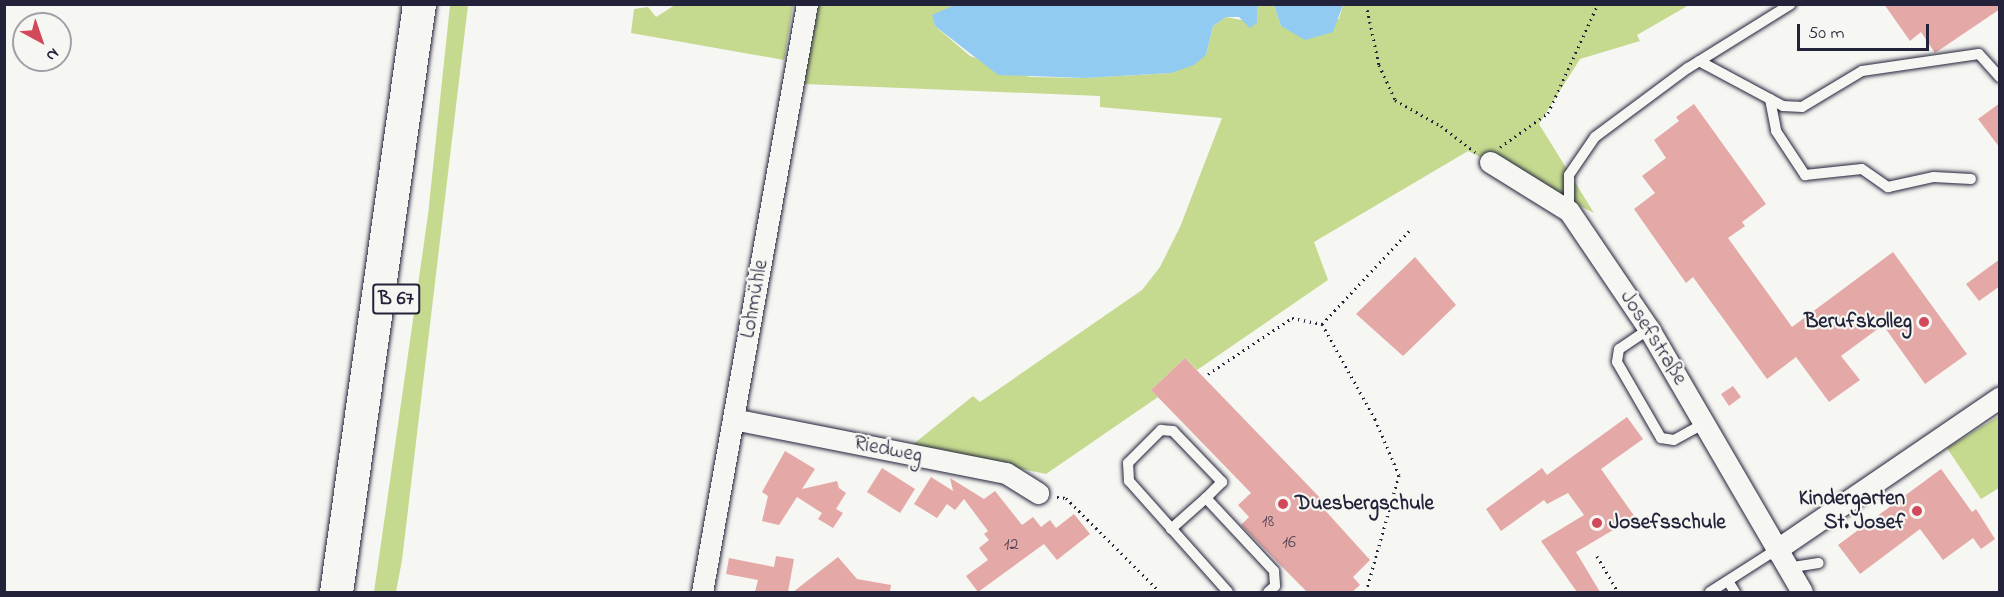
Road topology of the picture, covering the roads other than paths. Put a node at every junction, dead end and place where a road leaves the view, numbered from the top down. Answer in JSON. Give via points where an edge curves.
{"nodes":[{"id":1,"x":419,"y":4,"type":"edge"},
{"id":2,"x":435,"y":4,"type":"edge"},
{"id":3,"x":807,"y":4,"type":"edge"},
{"id":4,"x":1791,"y":4,"type":"edge"},
{"id":5,"x":1699,"y":61,"type":"junction"},
{"id":6,"x":2000,"y":77,"type":"edge"},
{"id":7,"x":1770,"y":99,"type":"junction"},
{"id":8,"x":1488,"y":158,"type":"road end"},
{"id":9,"x":1971,"y":179,"type":"dead end"},
{"id":10,"x":1569,"y":211,"type":"junction"},
{"id":11,"x":1649,"y":329,"type":"junction"},
{"id":12,"x":2000,"y":397,"type":"edge"},
{"id":13,"x":734,"y":419,"type":"junction"},
{"id":14,"x":1705,"y":423,"type":"junction"},
{"id":15,"x":1038,"y":493,"type":"road end"},
{"id":16,"x":1206,"y":498,"type":"junction"},
{"id":17,"x":1171,"y":529,"type":"junction"},
{"id":18,"x":1776,"y":550,"type":"junction"},
{"id":19,"x":1819,"y":563,"type":"dead end"},
{"id":20,"x":1787,"y":568,"type":"junction"},
{"id":21,"x":1728,"y":581,"type":"junction"},
{"id":22,"x":336,"y":592,"type":"edge"},
{"id":23,"x":354,"y":592,"type":"edge"},
{"id":24,"x":702,"y":592,"type":"edge"},
{"id":25,"x":1228,"y":592,"type":"edge"},
{"id":26,"x":1268,"y":592,"type":"edge"},
{"id":27,"x":1711,"y":592,"type":"edge"},
{"id":28,"x":1735,"y":592,"type":"edge"},
{"id":29,"x":1802,"y":592,"type":"edge"}],
"edges":[{"from":1,"to":22,"type":"highway","number":"B 67"},
{"from":2,"to":23,"type":"highway","number":"B 67"},
{"from":3,"to":13,"type":"street","name":"Lohmühle"},
{"from":4,"to":5,"type":"lane"},
{"from":5,"to":7,"type":"lane"},
{"from":5,"to":10,"type":"lane","via":[[1595,137],[1569,175]]},
{"from":6,"to":7,"type":"lane","via":[[1979,54],[1862,70],[1803,107],[1783,106]]},
{"from":7,"to":9,"type":"lane","via":[[1776,131],[1805,175],[1862,169],[1888,187],[1934,177]]},
{"from":8,"to":10,"type":"street","name":"Josefstraße"},
{"from":10,"to":11,"type":"street","name":"Josefstraße"},
{"from":11,"to":14,"type":"street","name":"Josefstraße"},
{"from":11,"to":14,"type":"lane","via":[[1619,349],[1617,362],[1661,438],[1674,440]]},
{"from":12,"to":18,"type":"street"},
{"from":13,"to":15,"type":"street","name":"Riedweg","via":[[1006,473]]},
{"from":13,"to":24,"type":"street","name":"Lohmühle"},
{"from":14,"to":18,"type":"street","name":"Josefstraße"},
{"from":16,"to":17,"type":"lane"},
{"from":16,"to":17,"type":"lane","via":[[1222,482],[1173,431],[1161,430],[1126,470],[1129,481]]},
{"from":16,"to":26,"type":"lane","via":[[1274,571],[1275,586]]},
{"from":17,"to":25,"type":"lane"},
{"from":18,"to":20,"type":"street","name":"Josefstraße"},
{"from":18,"to":21,"type":"lane"},
{"from":19,"to":20,"type":"lane"},
{"from":20,"to":29,"type":"street","name":"Josefstraße"},
{"from":21,"to":27,"type":"lane"},
{"from":21,"to":28,"type":"lane"}]}
